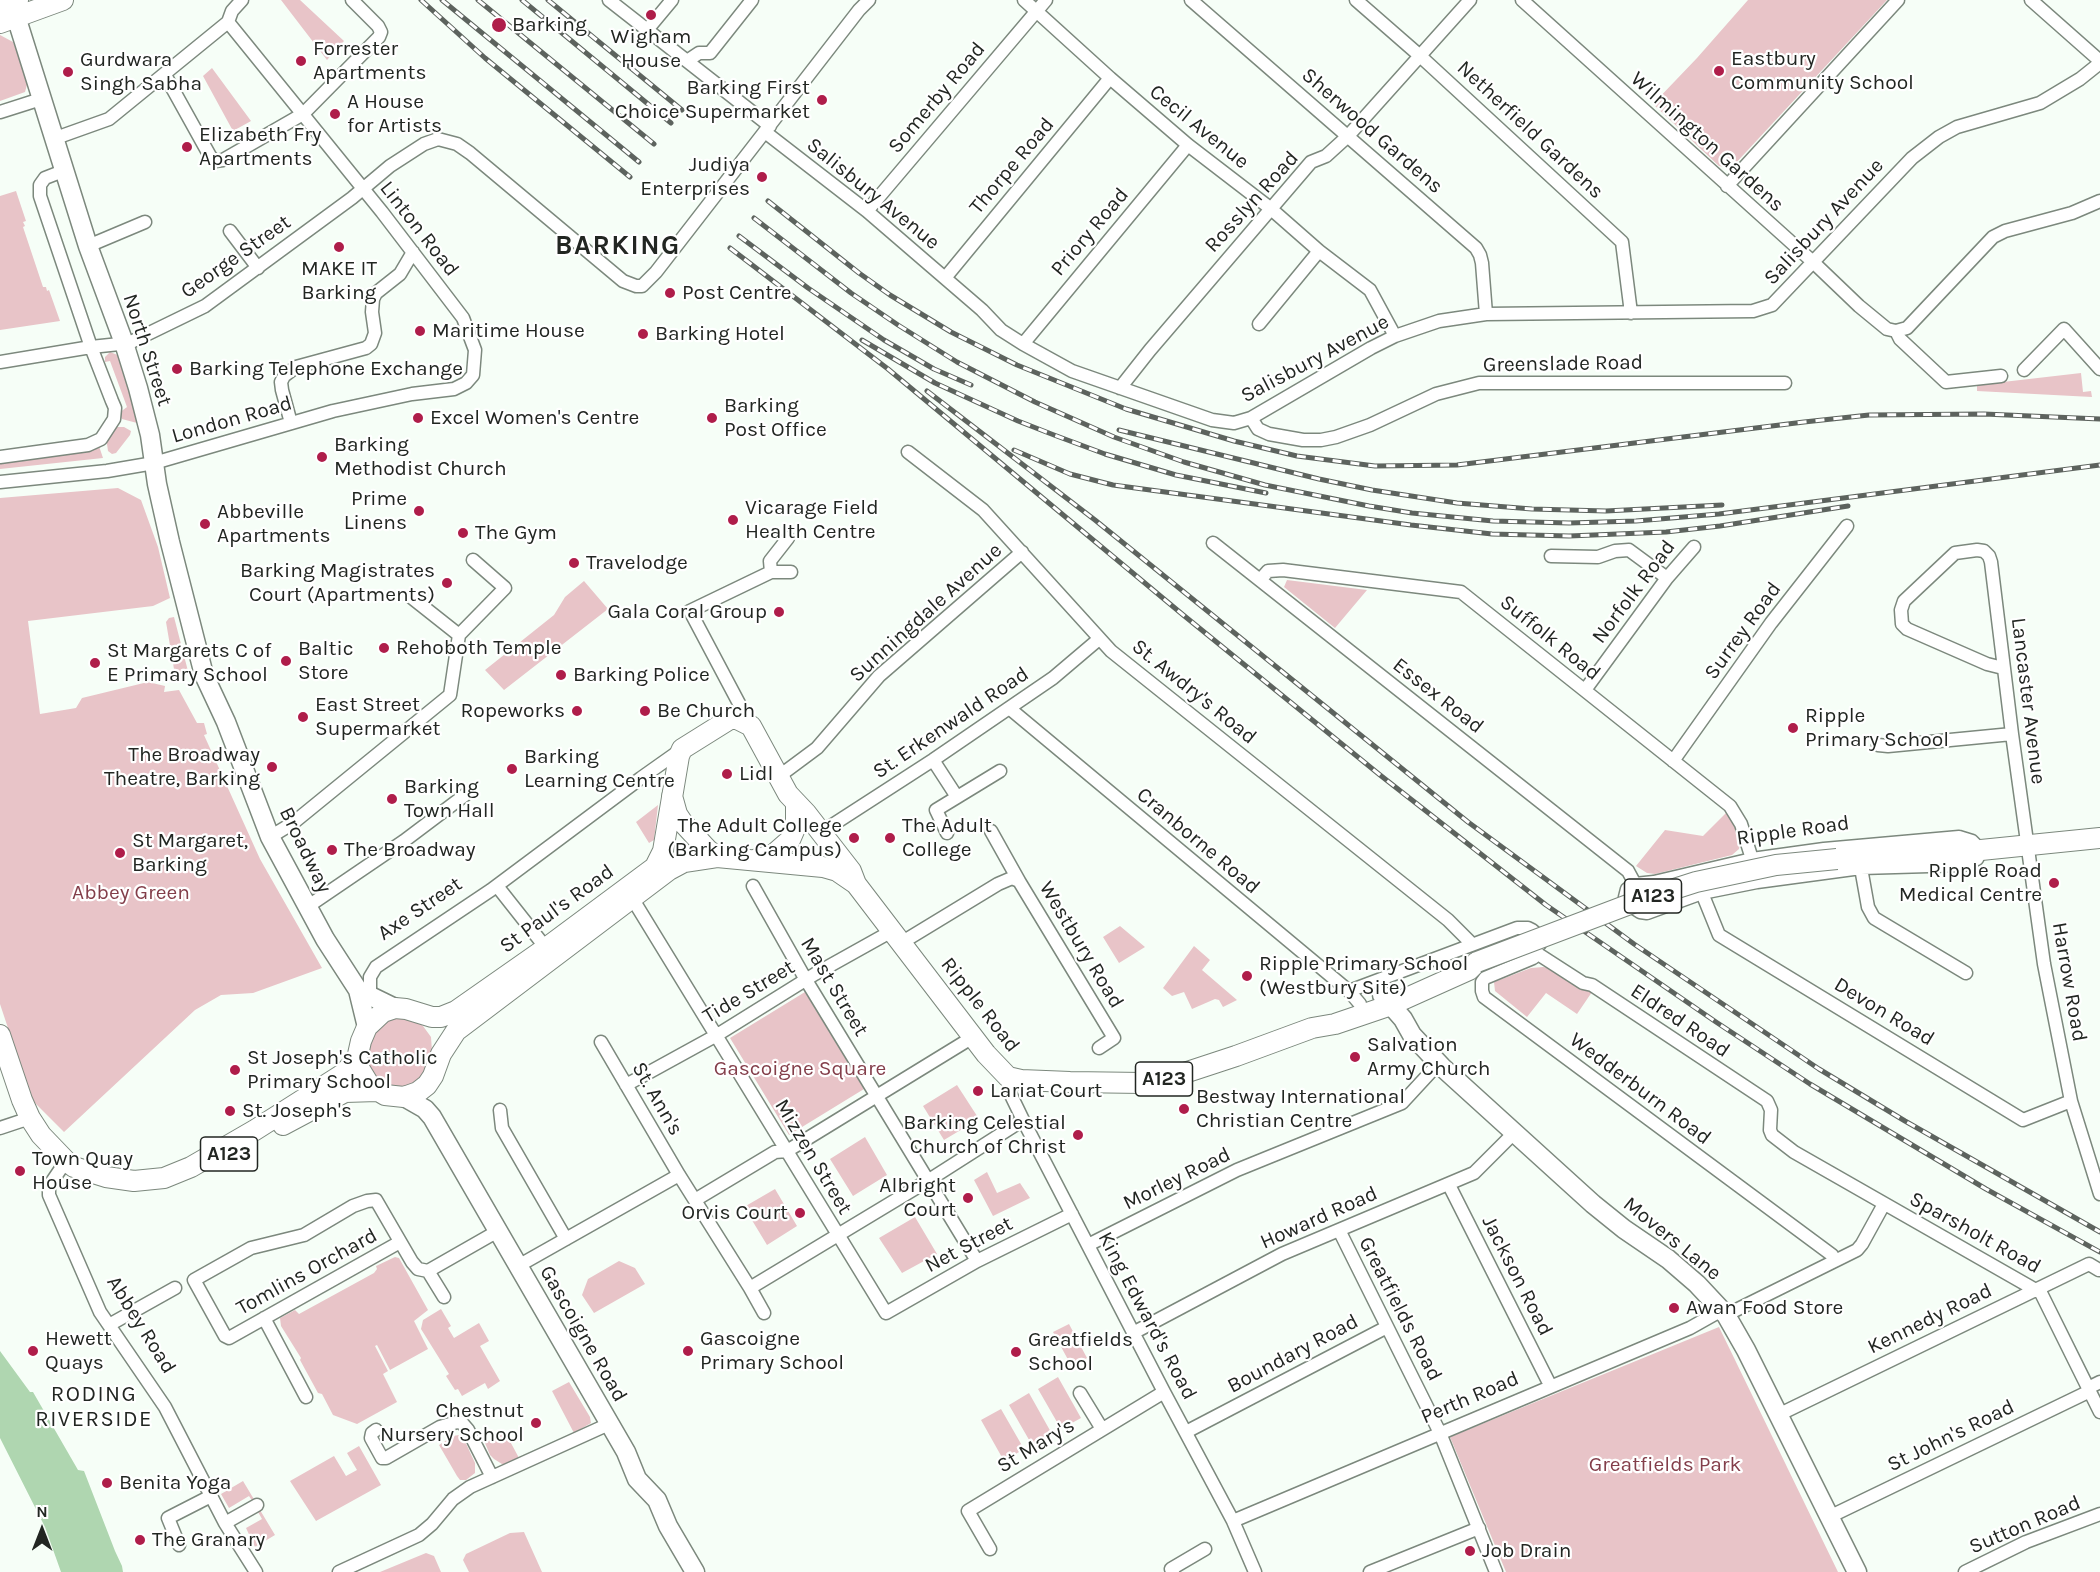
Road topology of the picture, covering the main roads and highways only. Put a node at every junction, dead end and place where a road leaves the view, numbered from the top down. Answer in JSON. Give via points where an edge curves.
{"nodes":[{"id":1,"x":57,"y":2,"type":"edge"},
{"id":2,"x":6,"y":9,"type":"edge"},
{"id":3,"x":682,"y":749,"type":"joint"},
{"id":4,"x":672,"y":796,"type":"junction"},
{"id":5,"x":796,"y":803,"type":"junction"},
{"id":6,"x":2100,"y":838,"type":"edge"},
{"id":7,"x":717,"y":857,"type":"junction"},
{"id":8,"x":748,"y":860,"type":"junction"},
{"id":9,"x":856,"y":884,"type":"junction"},
{"id":10,"x":554,"y":950,"type":"junction"},
{"id":11,"x":1474,"y":954,"type":"junction"},
{"id":12,"x":1381,"y":1007,"type":"junction"},
{"id":13,"x":422,"y":1014,"type":"junction"},
{"id":14,"x":0,"y":1035,"type":"edge"},
{"id":15,"x":357,"y":1059,"type":"junction"},
{"id":16,"x":438,"y":1063,"type":"junction"},
{"id":17,"x":377,"y":1091,"type":"junction"},
{"id":18,"x":72,"y":1165,"type":"junction"}],
"edges":[{"from":1,"to":2,"type":"main road"},
{"from":3,"to":4,"type":"main road","name":"St Paul's Road"},
{"from":3,"to":5,"type":"main road","name":"Axe Street","via":[[730,719],[737,719],[751,726]]},
{"from":4,"to":7,"type":"main road","via":[[683,823]]},
{"from":4,"to":10,"type":"main road","name":"St Paul's Road","via":[[658,864]]},
{"from":5,"to":8,"type":"main road","name":"St Paul's Road","via":[[796,826],[790,840],[774,854]]},
{"from":5,"to":9,"type":"main road","via":[[851,871]]},
{"from":6,"to":11,"type":"main road","name":"Ripple Road","number":"A123","bridge":true,"via":[[1776,866],[1696,882]]},
{"from":7,"to":8,"type":"main road","name":"St Paul's Road"},
{"from":7,"to":10,"type":"main road","name":"St Paul's Road","via":[[676,865]]},
{"from":8,"to":9,"type":"main road","name":"St Paul's Road","via":[[830,868]]},
{"from":9,"to":12,"type":"main road","name":"Ripple Road","number":"A123","via":[[1008,1077],[1062,1082],[1150,1082]]},
{"from":10,"to":13,"type":"main road","name":"St Paul's Road","via":[[456,1011],[441,1017]]},
{"from":10,"to":16,"type":"main road","name":"St Paul's Road","via":[[456,1031]]},
{"from":11,"to":12,"type":"main road","name":"Ripple Road","number":"A123"},
{"from":11,"to":12,"type":"main road","name":"Ripple Road","number":"A123","via":[[1468,970]]},
{"from":13,"to":15,"type":"main road","name":"St Paul's Road","via":[[394,1008],[380,1015],[367,1027]]},
{"from":13,"to":16,"type":"main road","via":[[438,1039]]},
{"from":14,"to":18,"type":"main road","number":"A123","via":[[30,1118],[41,1135]]},
{"from":15,"to":17,"type":"main road","via":[[365,1080]]},
{"from":15,"to":18,"type":"main road","number":"A123","via":[[342,1074],[255,1130],[175,1174],[134,1181],[114,1179]]},
{"from":16,"to":17,"type":"main road","name":"St Paul's Road","number":"A123","via":[[423,1088],[404,1097]]},
{"from":17,"to":18,"type":"main road","number":"A123","via":[[354,1090],[333,1097],[195,1174],[166,1186],[120,1188],[86,1178]]}]}
